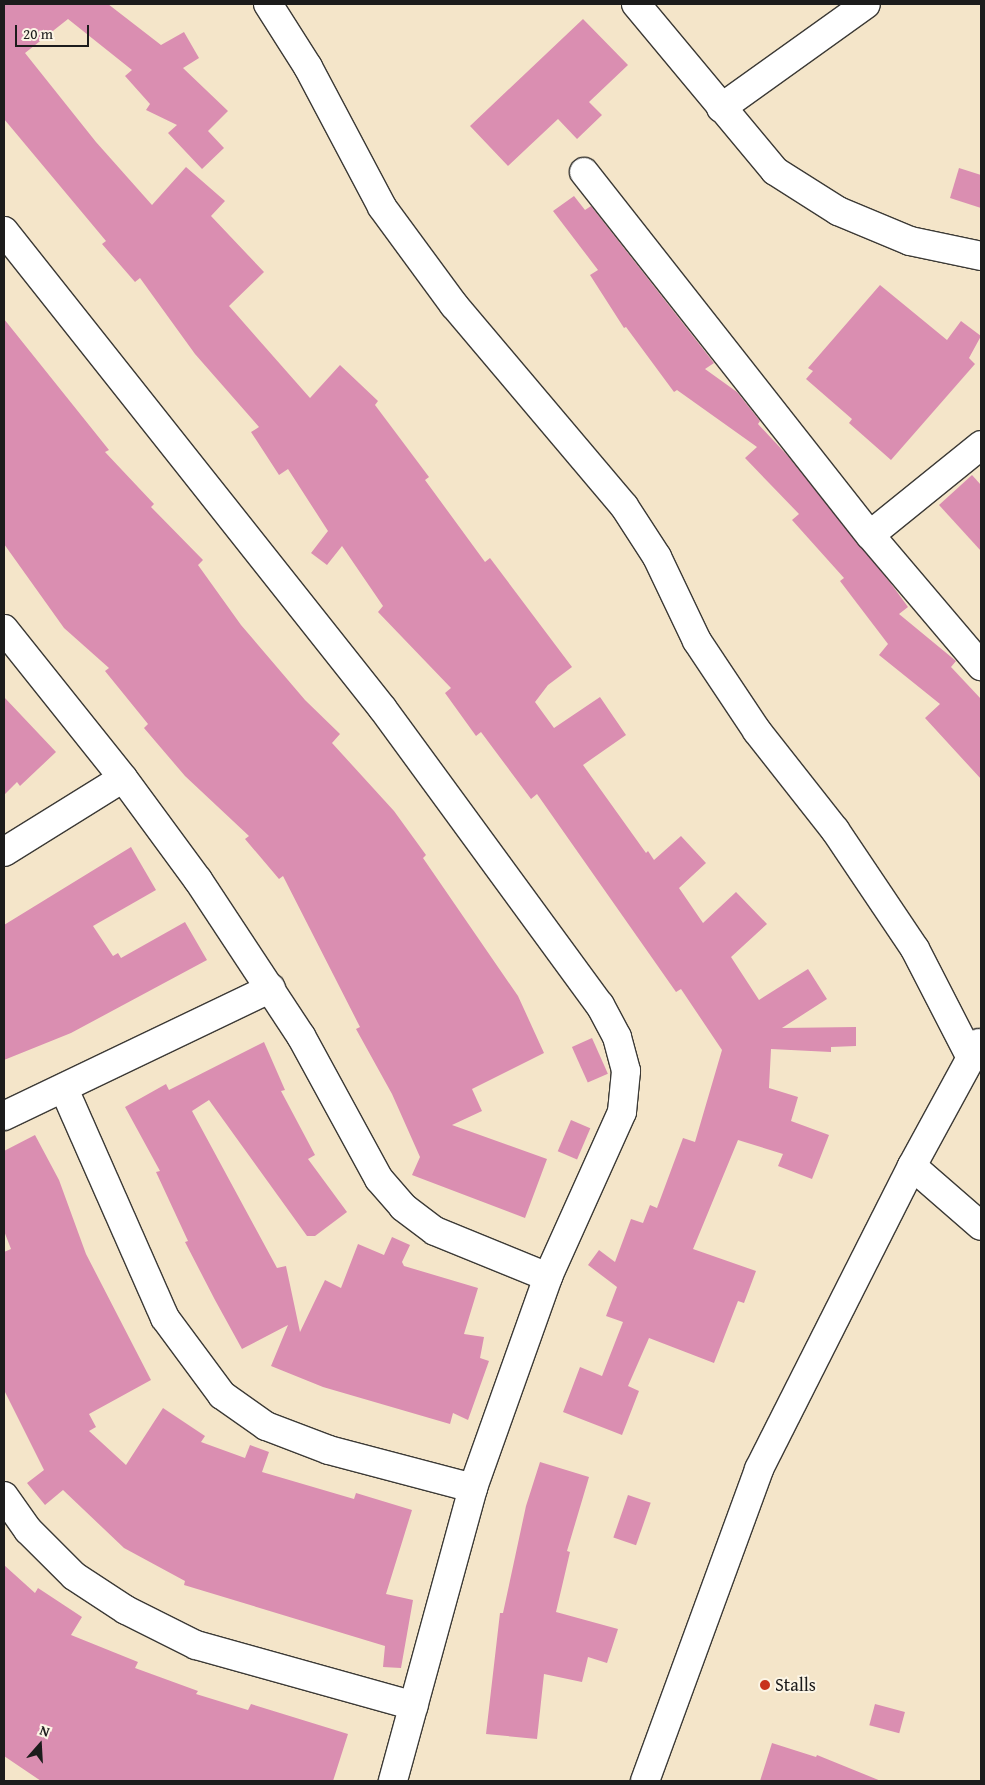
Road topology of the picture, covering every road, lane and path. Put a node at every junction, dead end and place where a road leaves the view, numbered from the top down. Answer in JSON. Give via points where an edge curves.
{"nodes":[{"id":1,"x":268,"y":4,"type":"edge"},
{"id":2,"x":636,"y":4,"type":"edge"},
{"id":3,"x":866,"y":4,"type":"edge"},
{"id":4,"x":721,"y":108,"type":"junction"},
{"id":5,"x":584,"y":172,"type":"dead end"},
{"id":6,"x":4,"y":231,"type":"edge"},
{"id":7,"x":981,"y":256,"type":"edge"},
{"id":8,"x":981,"y":445,"type":"edge"},
{"id":9,"x":870,"y":535,"type":"junction"},
{"id":10,"x":4,"y":629,"type":"edge"},
{"id":11,"x":981,"y":666,"type":"edge"},
{"id":12,"x":124,"y":778,"type":"junction"},
{"id":13,"x":4,"y":852,"type":"edge"},
{"id":14,"x":272,"y":988,"type":"junction"},
{"id":15,"x":976,"y":1049,"type":"edge"},
{"id":16,"x":64,"y":1089,"type":"junction"},
{"id":17,"x":4,"y":1116,"type":"edge"},
{"id":18,"x":912,"y":1166,"type":"junction"},
{"id":19,"x":981,"y":1226,"type":"edge"},
{"id":20,"x":548,"y":1277,"type":"junction"},
{"id":21,"x":473,"y":1488,"type":"junction"},
{"id":22,"x":4,"y":1496,"type":"edge"},
{"id":23,"x":414,"y":1706,"type":"junction"},
{"id":24,"x":393,"y":1781,"type":"edge"},
{"id":25,"x":645,"y":1781,"type":"edge"}],
"edges":[{"from":1,"to":15,"type":"street","via":[[308,67],[382,207],[454,305],[624,506],[657,557],[703,649],[757,731],[835,830],[915,949]]},
{"from":2,"to":4,"type":"street"},
{"from":3,"to":4,"type":"street"},
{"from":4,"to":7,"type":"street","via":[[775,171],[838,211],[910,241]]},
{"from":5,"to":9,"type":"street"},
{"from":6,"to":20,"type":"street","via":[[383,709],[600,1005],[617,1036],[626,1071],[622,1112]]},
{"from":8,"to":9,"type":"street"},
{"from":9,"to":11,"type":"street"},
{"from":10,"to":12,"type":"street"},
{"from":12,"to":13,"type":"street"},
{"from":12,"to":14,"type":"street"},
{"from":14,"to":16,"type":"street"},
{"from":14,"to":20,"type":"street","via":[[379,1179],[403,1207],[435,1231]]},
{"from":15,"to":18,"type":"street"},
{"from":16,"to":17,"type":"street"},
{"from":16,"to":21,"type":"street","via":[[165,1318],[222,1395],[266,1426],[329,1450]]},
{"from":18,"to":19,"type":"street"},
{"from":18,"to":25,"type":"street","via":[[759,1470]]},
{"from":20,"to":21,"type":"street"},
{"from":21,"to":23,"type":"street"},
{"from":22,"to":23,"type":"street","via":[[28,1530],[74,1576],[126,1610],[196,1645]]},
{"from":23,"to":24,"type":"street"}]}
